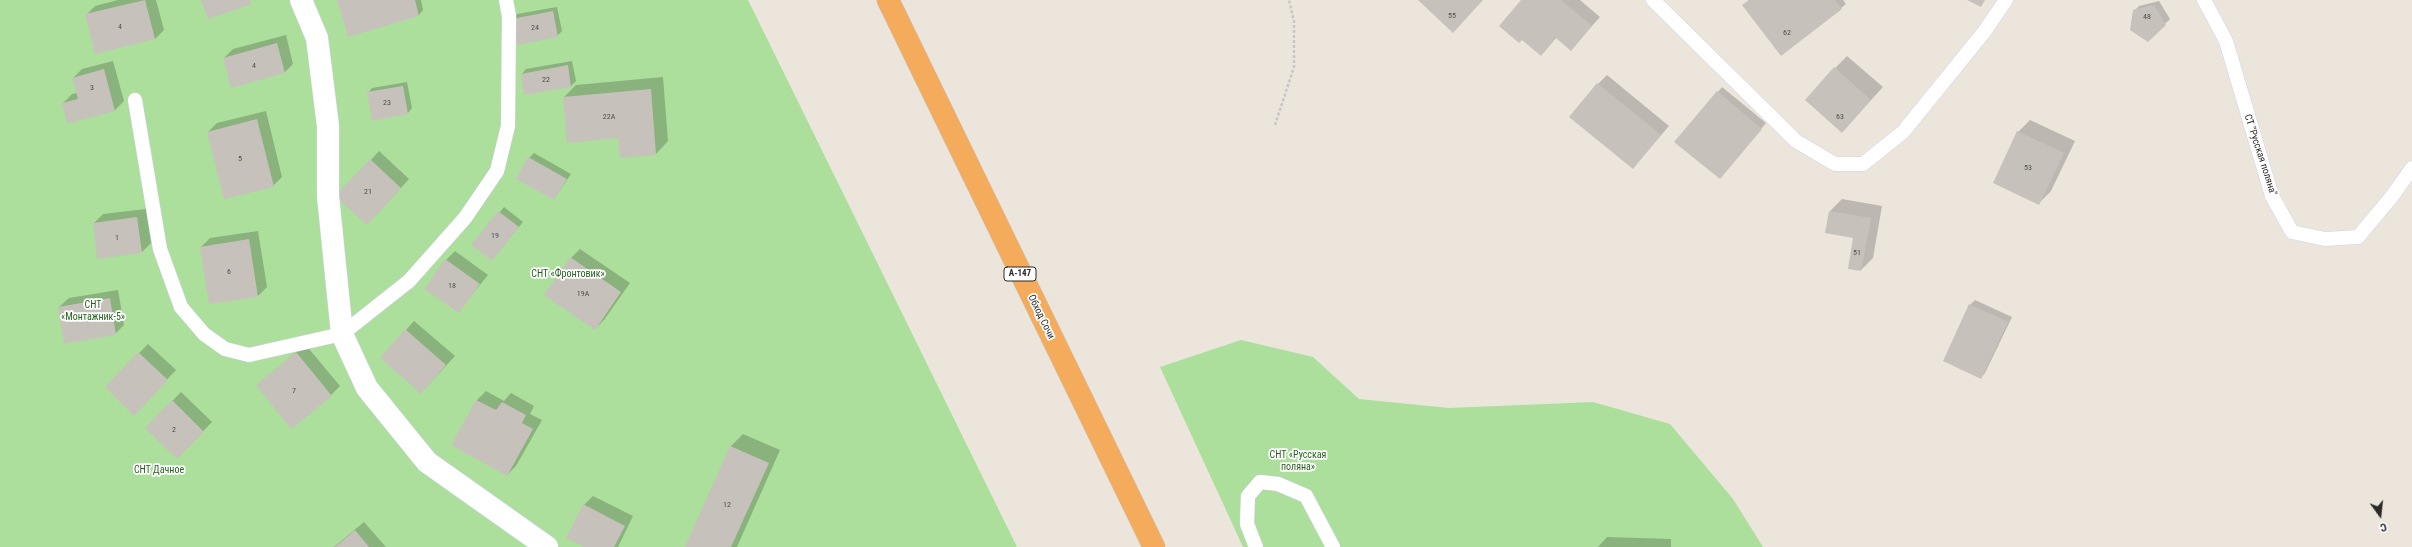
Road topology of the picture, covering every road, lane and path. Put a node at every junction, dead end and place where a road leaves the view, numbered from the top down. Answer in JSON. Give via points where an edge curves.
{"nodes":[{"id":1,"x":300,"y":0,"type":"edge"},
{"id":2,"x":506,"y":0,"type":"edge"},
{"id":3,"x":888,"y":0,"type":"edge"},
{"id":4,"x":1289,"y":0,"type":"edge"},
{"id":5,"x":1653,"y":0,"type":"edge"},
{"id":6,"x":2006,"y":0,"type":"edge"},
{"id":7,"x":2204,"y":0,"type":"edge"},
{"id":8,"x":135,"y":100,"type":"dead end"},
{"id":9,"x":1275,"y":125,"type":"dead end"},
{"id":10,"x":2412,"y":168,"type":"edge"},
{"id":11,"x":342,"y":334,"type":"junction"},
{"id":12,"x":547,"y":547,"type":"edge"},
{"id":13,"x":1154,"y":547,"type":"edge"},
{"id":14,"x":1256,"y":547,"type":"edge"},
{"id":15,"x":1333,"y":547,"type":"edge"}],
"edges":[{"from":1,"to":11,"type":"street","via":[[317,38],[328,126],[328,196]]},
{"from":2,"to":11,"type":"lane","via":[[509,16],[508,126],[497,171],[465,218],[409,281]]},
{"from":3,"to":13,"type":"highway","name":"Обход Сочи","number":"А-147"},
{"from":4,"to":9,"type":"path","via":[[1294,21],[1294,67]]},
{"from":5,"to":6,"type":"lane","via":[[1796,141],[1835,164],[1863,164],[1903,132],[1984,32]]},
{"from":7,"to":10,"type":"lane","name":"СТ \"Русская поляна\"","via":[[2226,41],[2272,196],[2292,232],[2325,239],[2358,237]]},
{"from":8,"to":11,"type":"lane","via":[[160,249],[181,307],[204,334],[225,349],[249,355]]},
{"from":11,"to":12,"type":"street","via":[[367,388],[427,462]]},
{"from":14,"to":15,"type":"lane","via":[[1247,524],[1248,496],[1260,482],[1278,484],[1306,496]]}]}
